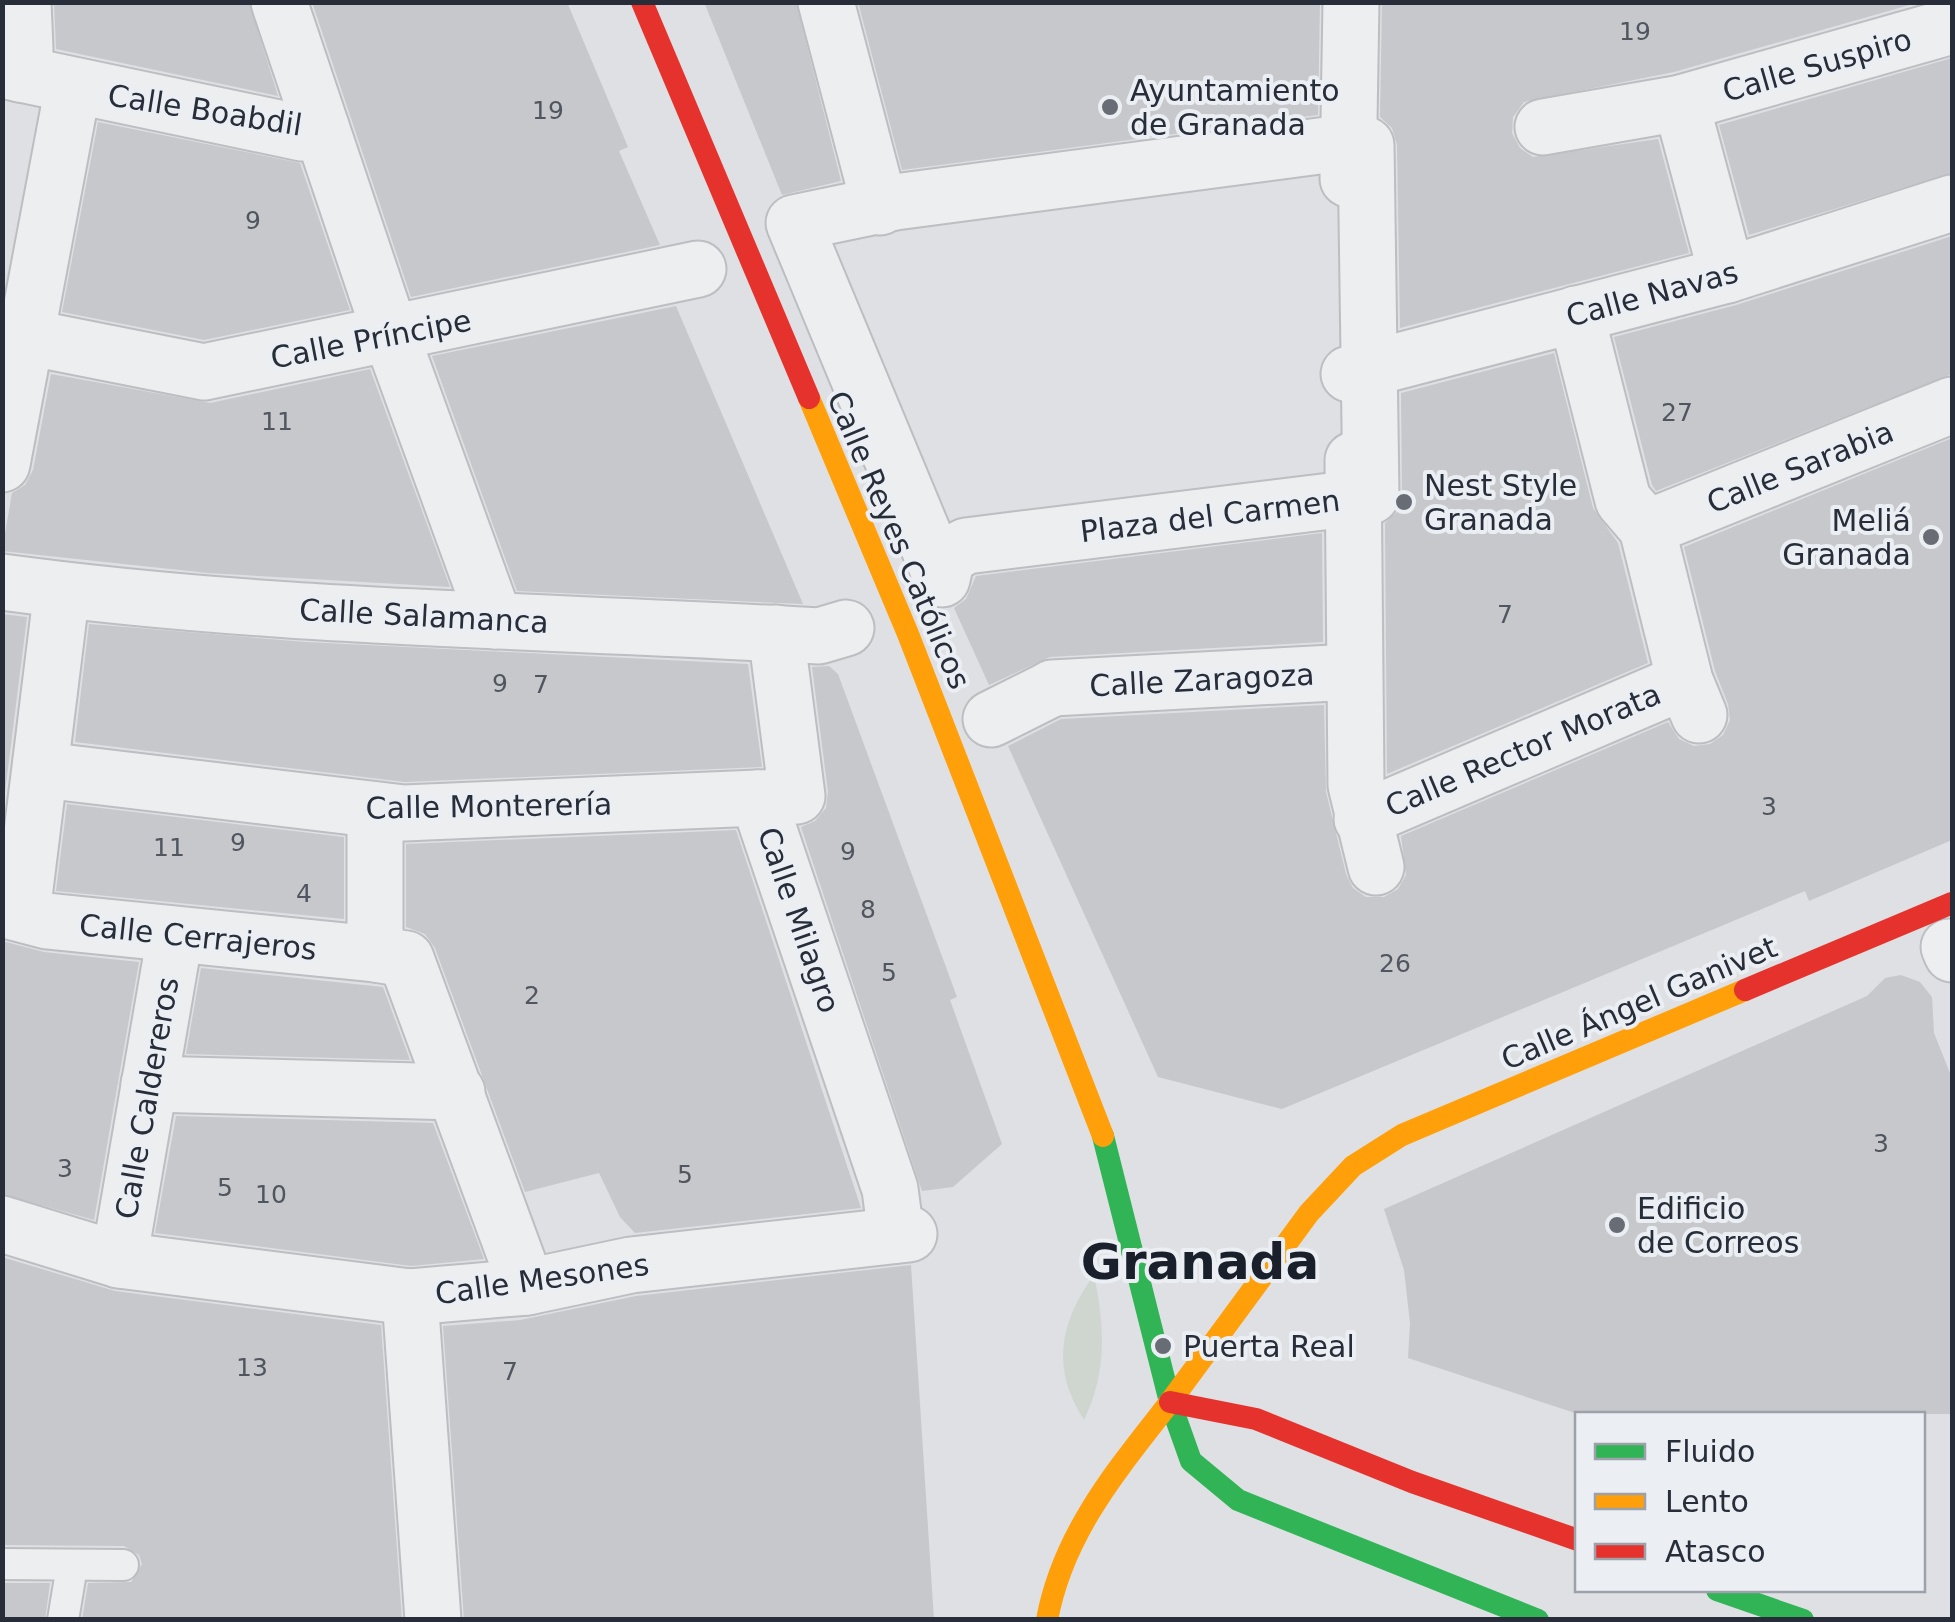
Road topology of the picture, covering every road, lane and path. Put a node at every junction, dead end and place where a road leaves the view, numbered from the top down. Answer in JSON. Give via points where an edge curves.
{"nodes":[{"id":1,"x":279,"y":2,"type":"edge"},
{"id":2,"x":642,"y":2,"type":"edge"},
{"id":3,"x":826,"y":2,"type":"edge"},
{"id":4,"x":1351,"y":2,"type":"edge"},
{"id":5,"x":1952,"y":26,"type":"edge"},
{"id":6,"x":18,"y":49,"type":"edge"},
{"id":7,"x":81,"y":89,"type":"junction"},
{"id":8,"x":1681,"y":103,"type":"junction"},
{"id":9,"x":322,"y":127,"type":"junction"},
{"id":10,"x":1543,"y":127,"type":"dead end"},
{"id":11,"x":1348,"y":145,"type":"junction"},
{"id":12,"x":1952,"y":202,"type":"edge"},
{"id":13,"x":880,"y":207,"type":"junction"},
{"id":14,"x":698,"y":269,"type":"dead end"},
{"id":15,"x":1727,"y":275,"type":"junction"},
{"id":16,"x":1576,"y":314,"type":"junction"},
{"id":17,"x":391,"y":336,"type":"junction"},
{"id":18,"x":35,"y":339,"type":"junction"},
{"id":19,"x":1359,"y":373,"type":"junction"},
{"id":20,"x":1952,"y":405,"type":"edge"},
{"id":21,"x":2,"y":464,"type":"edge"},
{"id":22,"x":1355,"y":498,"type":"junction"},
{"id":23,"x":1648,"y":528,"type":"junction"},
{"id":24,"x":2,"y":582,"type":"edge"},
{"id":25,"x":62,"y":590,"type":"junction"},
{"id":26,"x":495,"y":621,"type":"junction"},
{"id":27,"x":846,"y":628,"type":"dead end"},
{"id":28,"x":776,"y":633,"type":"junction"},
{"id":29,"x":1352,"y":672,"type":"junction"},
{"id":30,"x":991,"y":719,"type":"dead end"},
{"id":31,"x":42,"y":770,"type":"junction"},
{"id":32,"x":758,"y":798,"type":"junction"},
{"id":33,"x":375,"y":810,"type":"junction"},
{"id":34,"x":12,"y":911,"type":"edge"},
{"id":35,"x":1952,"y":935,"type":"edge"},
{"id":36,"x":174,"y":936,"type":"junction"},
{"id":37,"x":375,"y":954,"type":"junction"},
{"id":38,"x":149,"y":1084,"type":"junction"},
{"id":39,"x":456,"y":1092,"type":"junction"},
{"id":40,"x":2,"y":1224,"type":"edge"},
{"id":41,"x":902,"y":1235,"type":"joint"},
{"id":42,"x":119,"y":1260,"type":"junction"},
{"id":43,"x":527,"y":1286,"type":"junction"},
{"id":44,"x":410,"y":1297,"type":"junction"},
{"id":45,"x":1170,"y":1402,"type":"junction"},
{"id":46,"x":1575,"y":1539,"type":"edge"},
{"id":47,"x":2,"y":1564,"type":"edge"},
{"id":48,"x":123,"y":1564,"type":"dead end"},
{"id":49,"x":72,"y":1566,"type":"junction"},
{"id":50,"x":1724,"y":1592,"type":"edge"},
{"id":51,"x":64,"y":1620,"type":"edge"},
{"id":52,"x":434,"y":1620,"type":"edge"},
{"id":53,"x":1047,"y":1620,"type":"edge"},
{"id":54,"x":1538,"y":1620,"type":"edge"},
{"id":55,"x":1803,"y":1620,"type":"edge"}],
"edges":[{"from":1,"to":9,"type":"street"},
{"from":2,"to":45,"type":"main road","name":"Calle Reyes Católicos","via":[[908,634],[1093,1104]]},
{"from":3,"to":13,"type":"street"},
{"from":4,"to":11,"type":"street"},
{"from":5,"to":8,"type":"street","name":"Calle Suspiro"},
{"from":6,"to":7,"type":"street","name":"Calle Boabdil"},
{"from":7,"to":9,"type":"street","name":"Calle Boabdil","via":[[302,133]]},
{"from":7,"to":18,"type":"street"},
{"from":8,"to":10,"type":"street","name":"Calle Suspiro"},
{"from":8,"to":15,"type":"street","name":"Calle Suspiro"},
{"from":9,"to":17,"type":"street"},
{"from":11,"to":13,"type":"street","name":"Plaza del Carmen"},
{"from":11,"to":19,"type":"street"},
{"from":12,"to":15,"type":"street","name":"Calle Navas"},
{"from":13,"to":22,"type":"street","name":"Plaza del Carmen","via":[[794,224],[942,579],[948,557],[966,546]]},
{"from":14,"to":17,"type":"street","name":"Calle Príncipe"},
{"from":15,"to":16,"type":"street","name":"Calle Navas"},
{"from":16,"to":19,"type":"street","name":"Calle Navas"},
{"from":16,"to":23,"type":"street","via":[[1623,500]]},
{"from":17,"to":18,"type":"street","name":"Calle Príncipe","via":[[204,372]]},
{"from":17,"to":26,"type":"street"},
{"from":18,"to":21,"type":"street"},
{"from":19,"to":22,"type":"street"},
{"from":20,"to":23,"type":"street","name":"Calle Sarabia"},
{"from":22,"to":29,"type":"street"},
{"from":23,"to":29,"type":"street","name":"Calle Rector Morata","via":[[1692,698],[1369,843],[1356,784]]},
{"from":24,"to":25,"type":"street","name":"Calle Salamanca"},
{"from":25,"to":26,"type":"street","name":"Calle Salamanca"},
{"from":25,"to":31,"type":"street"},
{"from":26,"to":28,"type":"street","name":"Calle Salamanca"},
{"from":27,"to":28,"type":"street","name":"Calle Salamanca","via":[[819,636]]},
{"from":28,"to":32,"type":"street","name":"Calle Milagro","via":[[797,796]]},
{"from":29,"to":30,"type":"street","name":"Calle Zaragoza","via":[[1052,688]]},
{"from":31,"to":33,"type":"street","name":"Calle Monterería"},
{"from":31,"to":34,"type":"street"},
{"from":32,"to":33,"type":"street","name":"Calle Monterería"},
{"from":32,"to":41,"type":"street","name":"Calle Milagro"},
{"from":33,"to":37,"type":"street"},
{"from":34,"to":36,"type":"street","name":"Calle Cerrajeros","via":[[47,922]]},
{"from":35,"to":45,"type":"main road","name":"Calle Ángel Ganivet","via":[[1402,1135],[1353,1166],[1309,1213]]},
{"from":36,"to":37,"type":"street","name":"Calle Cerrajeros"},
{"from":36,"to":38,"type":"street","name":"Calle Caldereros"},
{"from":37,"to":39,"type":"street","via":[[406,959]]},
{"from":38,"to":39,"type":"street"},
{"from":38,"to":42,"type":"street","name":"Calle Caldereros"},
{"from":39,"to":43,"type":"street"},
{"from":40,"to":42,"type":"street","name":"Calle Mesones"},
{"from":41,"to":43,"type":"street","name":"Calle Mesones","via":[[630,1265]]},
{"from":42,"to":44,"type":"street","name":"Calle Mesones"},
{"from":43,"to":44,"type":"street","name":"Calle Mesones"},
{"from":44,"to":52,"type":"street"},
{"from":45,"to":46,"type":"main road","via":[[1256,1420]]},
{"from":45,"to":53,"type":"main road","name":"Calle Ángel Ganivet","via":[[1074,1532]]},
{"from":45,"to":54,"type":"main road","name":"Calle Reyes Católicos","via":[[1191,1461],[1238,1500]]},
{"from":47,"to":49,"type":"lane"},
{"from":48,"to":49,"type":"lane"},
{"from":49,"to":51,"type":"lane"},
{"from":50,"to":55,"type":"main road"}]}
